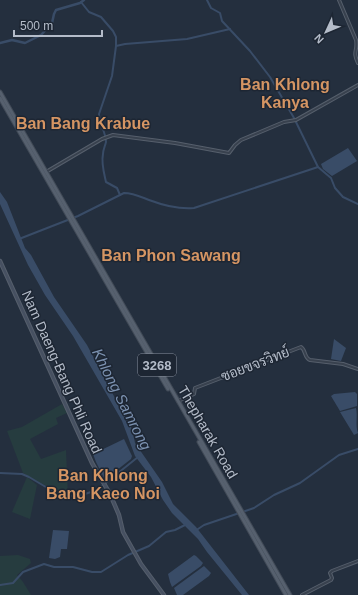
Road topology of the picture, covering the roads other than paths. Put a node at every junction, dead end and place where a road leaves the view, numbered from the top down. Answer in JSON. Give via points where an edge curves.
{"nodes":[{"id":1,"x":339,"y":0,"type":"edge"},
{"id":2,"x":358,"y":63,"type":"edge"},
{"id":3,"x":358,"y":85,"type":"edge"},
{"id":4,"x":0,"y":92,"type":"edge"},
{"id":5,"x":0,"y":98,"type":"edge"},
{"id":6,"x":46,"y":172,"type":"junction"},
{"id":7,"x":72,"y":218,"type":"junction"},
{"id":8,"x":0,"y":261,"type":"edge"},
{"id":9,"x":358,"y":369,"type":"edge"},
{"id":10,"x":159,"y":372,"type":"junction"},
{"id":11,"x":177,"y":401,"type":"junction"},
{"id":12,"x":240,"y":511,"type":"junction"},
{"id":13,"x":358,"y":561,"type":"edge"},
{"id":14,"x":274,"y":570,"type":"junction"},
{"id":15,"x":164,"y":595,"type":"edge"},
{"id":16,"x":286,"y":595,"type":"edge"},
{"id":17,"x":290,"y":595,"type":"edge"},
{"id":18,"x":302,"y":595,"type":"edge"}],
"edges":[{"from":1,"to":2,"type":"street","via":[[356,40],[354,55]]},
{"from":3,"to":6,"type":"street","via":[[295,120],[241,140],[229,153],[111,135]]},
{"from":4,"to":6,"type":"main road","name":"Thepharak Road","number":"3268"},
{"from":5,"to":7,"type":"main road","name":"Thepharak Road","number":"3268"},
{"from":6,"to":7,"type":"main road","name":"Thepharak Road","number":"3268"},
{"from":7,"to":10,"type":"main road","name":"Thepharak Road","number":"3268"},
{"from":8,"to":15,"type":"main road","name":"Nam Daeng-Bang Phli Road","via":[[92,463],[119,515],[123,532]]},
{"from":9,"to":11,"type":"street","name":"ซอยขจรวิทย์","via":[[343,364],[310,360],[301,347],[195,388],[194,394]]},
{"from":10,"to":11,"type":"main road","name":"Thepharak Road","number":"3268"},
{"from":10,"to":12,"type":"main road","name":"Thepharak Road","number":"3268"},
{"from":11,"to":12,"type":"main road","name":"Thepharak Road","number":"3268"},
{"from":12,"to":14,"type":"main road","name":"Thepharak Road","number":"3268"},
{"from":13,"to":18,"type":"street","via":[[332,571],[331,580]]},
{"from":14,"to":16,"type":"main road","name":"Thepharak Road","number":"3268"},
{"from":14,"to":17,"type":"main road","name":"Thepharak Road","number":"3268"}]}
